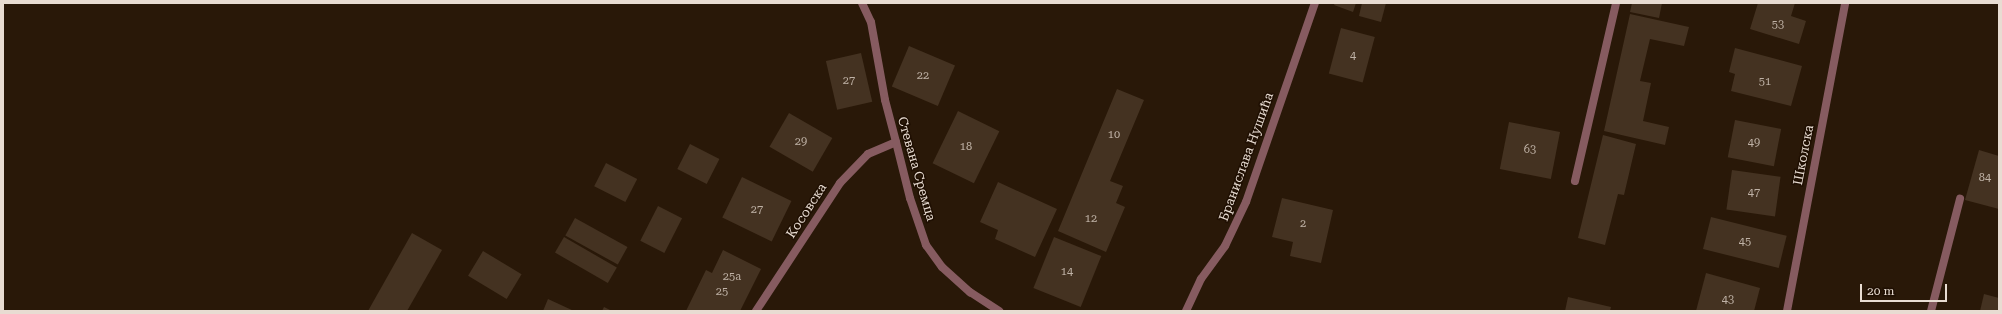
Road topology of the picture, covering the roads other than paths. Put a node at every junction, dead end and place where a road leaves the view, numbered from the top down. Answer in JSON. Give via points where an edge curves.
{"nodes":[{"id":1,"x":862,"y":3,"type":"edge"},
{"id":2,"x":1315,"y":3,"type":"edge"},
{"id":3,"x":1616,"y":3,"type":"edge"},
{"id":4,"x":1845,"y":3,"type":"edge"},
{"id":5,"x":896,"y":142,"type":"junction"},
{"id":6,"x":1575,"y":181,"type":"dead end"},
{"id":7,"x":1960,"y":199,"type":"dead end"},
{"id":8,"x":756,"y":311,"type":"edge"},
{"id":9,"x":999,"y":311,"type":"edge"},
{"id":10,"x":1186,"y":311,"type":"edge"},
{"id":11,"x":1787,"y":311,"type":"edge"},
{"id":12,"x":1931,"y":311,"type":"edge"}],
"edges":[{"from":1,"to":5,"type":"street","name":"Стевана Сремца","via":[[871,22],[885,100]]},
{"from":2,"to":10,"type":"street","name":"Бранислава Нушића","via":[[1246,202],[1225,246],[1201,279]]},
{"from":3,"to":6,"type":"street"},
{"from":4,"to":11,"type":"street","name":"Школска"},
{"from":5,"to":8,"type":"street","name":"Косовска","via":[[868,154],[840,183]]},
{"from":5,"to":9,"type":"street","name":"Стевана Сремца","via":[[910,198],[926,245],[942,267],[970,292]]},
{"from":7,"to":12,"type":"street"}]}
